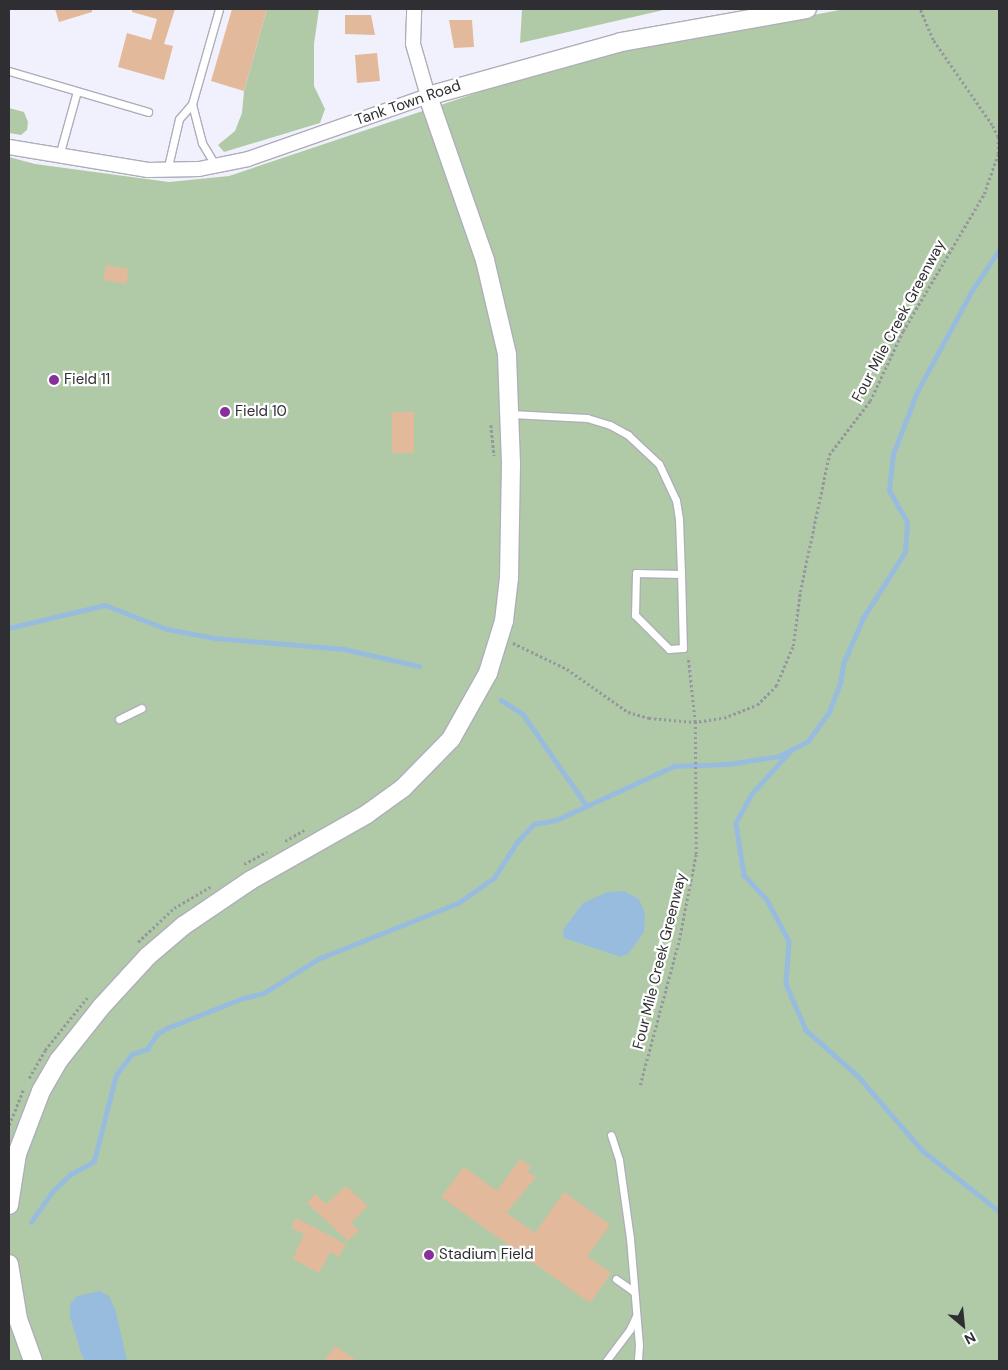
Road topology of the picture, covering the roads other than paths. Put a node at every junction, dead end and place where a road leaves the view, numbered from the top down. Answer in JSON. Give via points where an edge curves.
{"nodes":[{"id":1,"x":218,"y":9,"type":"edge"},
{"id":2,"x":414,"y":9,"type":"edge"},
{"id":3,"x":808,"y":9,"type":"edge"},
{"id":4,"x":9,"y":71,"type":"edge"},
{"id":5,"x":77,"y":91,"type":"junction"},
{"id":6,"x":428,"y":96,"type":"junction"},
{"id":7,"x":192,"y":104,"type":"junction"},
{"id":8,"x":148,"y":112,"type":"dead end"},
{"id":9,"x":9,"y":147,"type":"edge"},
{"id":10,"x":58,"y":157,"type":"junction"},
{"id":11,"x":216,"y":166,"type":"junction"},
{"id":12,"x":167,"y":171,"type":"junction"},
{"id":13,"x":510,"y":414,"type":"junction"},
{"id":14,"x":681,"y":574,"type":"junction"},
{"id":15,"x":142,"y":708,"type":"dead end"},
{"id":16,"x":119,"y":719,"type":"dead end"},
{"id":17,"x":611,"y":1136,"type":"dead end"},
{"id":18,"x":9,"y":1205,"type":"edge"},
{"id":19,"x":9,"y":1264,"type":"edge"},
{"id":20,"x":616,"y":1279,"type":"dead end"},
{"id":21,"x":633,"y":1291,"type":"junction"},
{"id":22,"x":636,"y":1316,"type":"junction"},
{"id":23,"x":33,"y":1361,"type":"edge"},
{"id":24,"x":606,"y":1361,"type":"edge"},
{"id":25,"x":638,"y":1361,"type":"edge"}],
"edges":[{"from":1,"to":7,"type":"lane"},
{"from":2,"to":6,"type":"street","via":[[413,44]]},
{"from":3,"to":6,"type":"street","name":"Tank Town Road","via":[[621,42]]},
{"from":4,"to":5,"type":"lane"},
{"from":5,"to":8,"type":"lane"},
{"from":5,"to":10,"type":"lane"},
{"from":6,"to":11,"type":"street","name":"Tank Town Road"},
{"from":6,"to":13,"type":"street","via":[[494,294],[507,354]]},
{"from":7,"to":11,"type":"lane","via":[[202,143]]},
{"from":7,"to":12,"type":"lane","via":[[179,119]]},
{"from":9,"to":10,"type":"street","name":"Tank Town Road"},
{"from":10,"to":12,"type":"street","name":"Tank Town Road"},
{"from":11,"to":12,"type":"street","name":"Tank Town Road"},
{"from":13,"to":14,"type":"lane","via":[[587,418],[610,425],[644,447],[659,464],[676,500]]},
{"from":13,"to":18,"type":"street","via":[[510,542],[506,611],[488,673],[461,724],[438,755],[390,799],[210,906],[148,956],[89,1021],[50,1074],[24,1131]]},
{"from":14,"to":14,"type":"lane","via":[[683,648],[670,648],[635,615],[636,573]]},
{"from":15,"to":16,"type":"lane"},
{"from":17,"to":21,"type":"lane","via":[[622,1177]]},
{"from":19,"to":23,"type":"street","via":[[18,1319]]},
{"from":20,"to":21,"type":"lane"},
{"from":21,"to":22,"type":"lane"},
{"from":22,"to":24,"type":"lane"},
{"from":22,"to":25,"type":"lane"}]}
